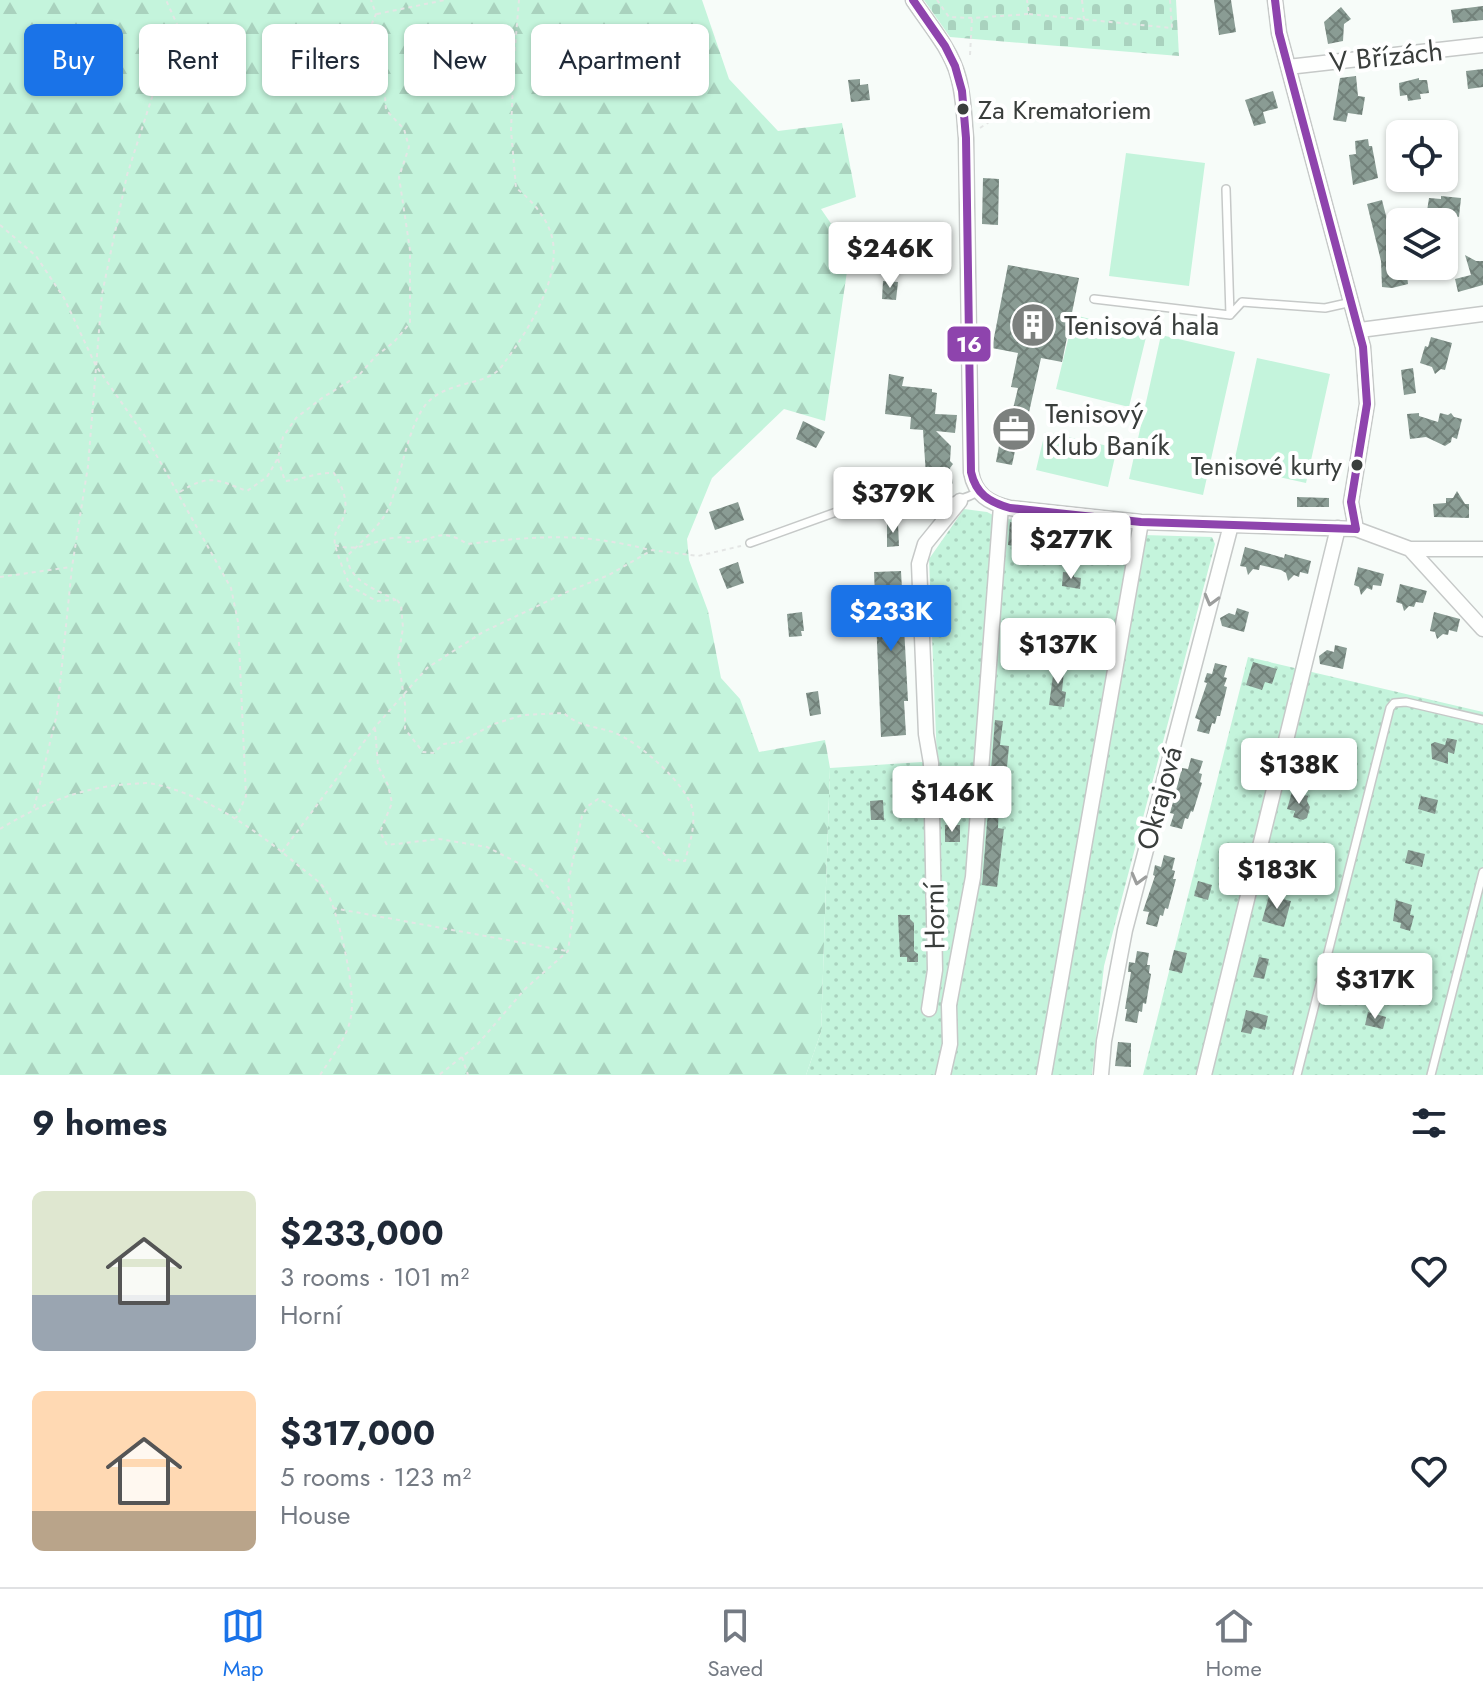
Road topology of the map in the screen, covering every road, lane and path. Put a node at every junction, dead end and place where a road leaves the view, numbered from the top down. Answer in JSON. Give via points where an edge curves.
{"nodes":[{"id":1,"x":166,"y":0,"type":"edge"},
{"id":2,"x":371,"y":0,"type":"edge"},
{"id":3,"x":445,"y":0,"type":"edge"},
{"id":4,"x":519,"y":0,"type":"edge"},
{"id":5,"x":913,"y":0,"type":"edge"},
{"id":6,"x":937,"y":0,"type":"edge"},
{"id":7,"x":1027,"y":0,"type":"edge"},
{"id":8,"x":1082,"y":0,"type":"edge"},
{"id":9,"x":1170,"y":0,"type":"edge"},
{"id":10,"x":1275,"y":0,"type":"edge"},
{"id":11,"x":376,"y":14,"type":"junction"},
{"id":12,"x":1029,"y":14,"type":"junction"},
{"id":13,"x":972,"y":18,"type":"junction"},
{"id":14,"x":1084,"y":20,"type":"junction"},
{"id":15,"x":1483,"y":45,"type":"edge"},
{"id":16,"x":970,"y":55,"type":"dead end"},
{"id":17,"x":1288,"y":67,"type":"junction"},
{"id":18,"x":1226,"y":189,"type":"dead end"},
{"id":19,"x":0,"y":225,"type":"edge"},
{"id":20,"x":1094,"y":299,"type":"dead end"},
{"id":21,"x":1352,"y":302,"type":"junction"},
{"id":22,"x":1483,"y":314,"type":"edge"},
{"id":23,"x":1230,"y":315,"type":"junction"},
{"id":24,"x":1360,"y":330,"type":"junction"},
{"id":25,"x":96,"y":366,"type":"junction"},
{"id":26,"x":278,"y":458,"type":"junction"},
{"id":27,"x":978,"y":492,"type":"junction"},
{"id":28,"x":179,"y":493,"type":"junction"},
{"id":29,"x":960,"y":501,"type":"junction"},
{"id":30,"x":1001,"y":506,"type":"junction"},
{"id":31,"x":1141,"y":522,"type":"junction"},
{"id":32,"x":1231,"y":525,"type":"junction"},
{"id":33,"x":1338,"y":528,"type":"junction"},
{"id":34,"x":1356,"y":529,"type":"junction"},
{"id":35,"x":750,"y":543,"type":"joint"},
{"id":36,"x":335,"y":545,"type":"junction"},
{"id":37,"x":354,"y":549,"type":"junction"},
{"id":38,"x":1410,"y":549,"type":"junction"},
{"id":39,"x":1483,"y":549,"type":"edge"},
{"id":40,"x":652,"y":550,"type":"junction"},
{"id":41,"x":72,"y":567,"type":"junction"},
{"id":42,"x":0,"y":577,"type":"edge"},
{"id":43,"x":397,"y":600,"type":"junction"},
{"id":44,"x":1483,"y":629,"type":"edge"},
{"id":45,"x":402,"y":696,"type":"junction"},
{"id":46,"x":1483,"y":720,"type":"edge"},
{"id":47,"x":375,"y":727,"type":"junction"},
{"id":48,"x":34,"y":808,"type":"junction"},
{"id":49,"x":236,"y":818,"type":"junction"},
{"id":50,"x":0,"y":829,"type":"edge"},
{"id":51,"x":282,"y":852,"type":"junction"},
{"id":52,"x":1483,"y":872,"type":"edge"},
{"id":53,"x":332,"y":908,"type":"junction"},
{"id":54,"x":573,"y":914,"type":"junction"},
{"id":55,"x":568,"y":951,"type":"junction"},
{"id":56,"x":929,"y":1009,"type":"dead end"},
{"id":57,"x":461,"y":1056,"type":"junction"},
{"id":58,"x":320,"y":1075,"type":"edge"},
{"id":59,"x":439,"y":1075,"type":"edge"},
{"id":60,"x":468,"y":1075,"type":"edge"},
{"id":61,"x":943,"y":1075,"type":"edge"},
{"id":62,"x":1044,"y":1075,"type":"edge"},
{"id":63,"x":1101,"y":1075,"type":"edge"},
{"id":64,"x":1204,"y":1075,"type":"edge"},
{"id":65,"x":1297,"y":1075,"type":"edge"},
{"id":66,"x":1431,"y":1075,"type":"edge"}],
"edges":[{"from":1,"to":25,"type":"path","via":[[181,33],[154,91],[127,175],[102,294]]},
{"from":2,"to":11,"type":"path"},
{"from":3,"to":11,"type":"path"},
{"from":4,"to":37,"type":"path","via":[[511,130],[516,188],[529,198],[553,239],[554,260],[543,298],[524,336],[496,373],[452,387],[428,402],[409,439],[389,507]]},
{"from":5,"to":27,"type":"street","via":[[958,74],[963,106],[971,472]]},
{"from":6,"to":13,"type":"path","via":[[949,17]]},
{"from":7,"to":12,"type":"path"},
{"from":8,"to":14,"type":"path"},
{"from":9,"to":14,"type":"path","via":[[1172,28]]},
{"from":10,"to":17,"type":"street"},
{"from":11,"to":26,"type":"path","via":[[368,33],[386,110],[404,129],[409,147],[399,177],[410,250],[410,323],[359,375],[296,418],[283,437]]},
{"from":12,"to":13,"type":"path"},
{"from":12,"to":14,"type":"path"},
{"from":13,"to":16,"type":"path"},
{"from":15,"to":17,"type":"street","name":"V Břízách"},
{"from":17,"to":21,"type":"street"},
{"from":18,"to":23,"type":"lane"},
{"from":19,"to":25,"type":"path","via":[[36,256],[64,298]]},
{"from":20,"to":23,"type":"lane"},
{"from":21,"to":23,"type":"lane","via":[[1325,308],[1242,302]]},
{"from":21,"to":24,"type":"street"},
{"from":22,"to":24,"type":"street"},
{"from":24,"to":34,"type":"street","via":[[1367,404],[1351,502]]},
{"from":25,"to":28,"type":"path"},
{"from":25,"to":41,"type":"path"},
{"from":26,"to":28,"type":"path","via":[[267,477],[247,491],[212,478]]},
{"from":26,"to":36,"type":"path","via":[[285,481],[334,473],[346,505]]},
{"from":27,"to":29,"type":"lane"},
{"from":27,"to":30,"type":"street"},
{"from":28,"to":49,"type":"path","via":[[231,588],[238,622],[246,796]]},
{"from":29,"to":35,"type":"lane","via":[[870,502]]},
{"from":29,"to":56,"type":"street","name":"Horní","via":[[925,544],[919,564],[932,779],[935,970]]},
{"from":30,"to":31,"type":"street"},
{"from":30,"to":61,"type":"street","via":[[973,877],[949,1005],[950,1044]]},
{"from":31,"to":32,"type":"street"},
{"from":31,"to":62,"type":"street"},
{"from":32,"to":33,"type":"street"},
{"from":32,"to":63,"type":"street","name":"Okrajová","one_way":true,"via":[[1125,930]]},
{"from":33,"to":34,"type":"street"},
{"from":33,"to":64,"type":"street"},
{"from":34,"to":38,"type":"street"},
{"from":35,"to":40,"type":"path","via":[[698,556]]},
{"from":36,"to":37,"type":"path"},
{"from":36,"to":43,"type":"path","via":[[350,586],[376,601]]},
{"from":37,"to":40,"type":"path","via":[[401,537],[417,542],[435,534],[467,544],[558,535],[611,539]]},
{"from":37,"to":43,"type":"path","via":[[347,566],[360,581]]},
{"from":38,"to":39,"type":"street"},
{"from":38,"to":44,"type":"street"},
{"from":40,"to":45,"type":"path","via":[[483,632],[427,668]]},
{"from":41,"to":42,"type":"path"},
{"from":41,"to":48,"type":"path","via":[[57,714]]},
{"from":43,"to":45,"type":"path","via":[[403,628],[398,658]]},
{"from":45,"to":47,"type":"path"},
{"from":45,"to":54,"type":"path","via":[[405,729],[423,752],[433,753],[444,744],[523,715],[564,713],[574,723],[619,735],[689,796],[693,827],[685,861],[669,860],[610,804],[598,799],[588,806],[568,884]]},
{"from":46,"to":65,"type":"lane","via":[[1406,702],[1390,708]]},
{"from":47,"to":51,"type":"path"},
{"from":47,"to":54,"type":"path","via":[[378,766],[392,803],[380,832],[387,845],[439,839],[487,847],[532,870]]},
{"from":48,"to":49,"type":"path","via":[[107,786],[153,783]]},
{"from":48,"to":50,"type":"path"},
{"from":49,"to":51,"type":"path"},
{"from":51,"to":53,"type":"path","via":[[326,890]]},
{"from":52,"to":66,"type":"lane"},
{"from":53,"to":55,"type":"path"},
{"from":53,"to":58,"type":"path","via":[[351,990],[351,1017]]},
{"from":54,"to":55,"type":"path"},
{"from":55,"to":57,"type":"path"},
{"from":57,"to":59,"type":"path"},
{"from":57,"to":60,"type":"path"}]}
